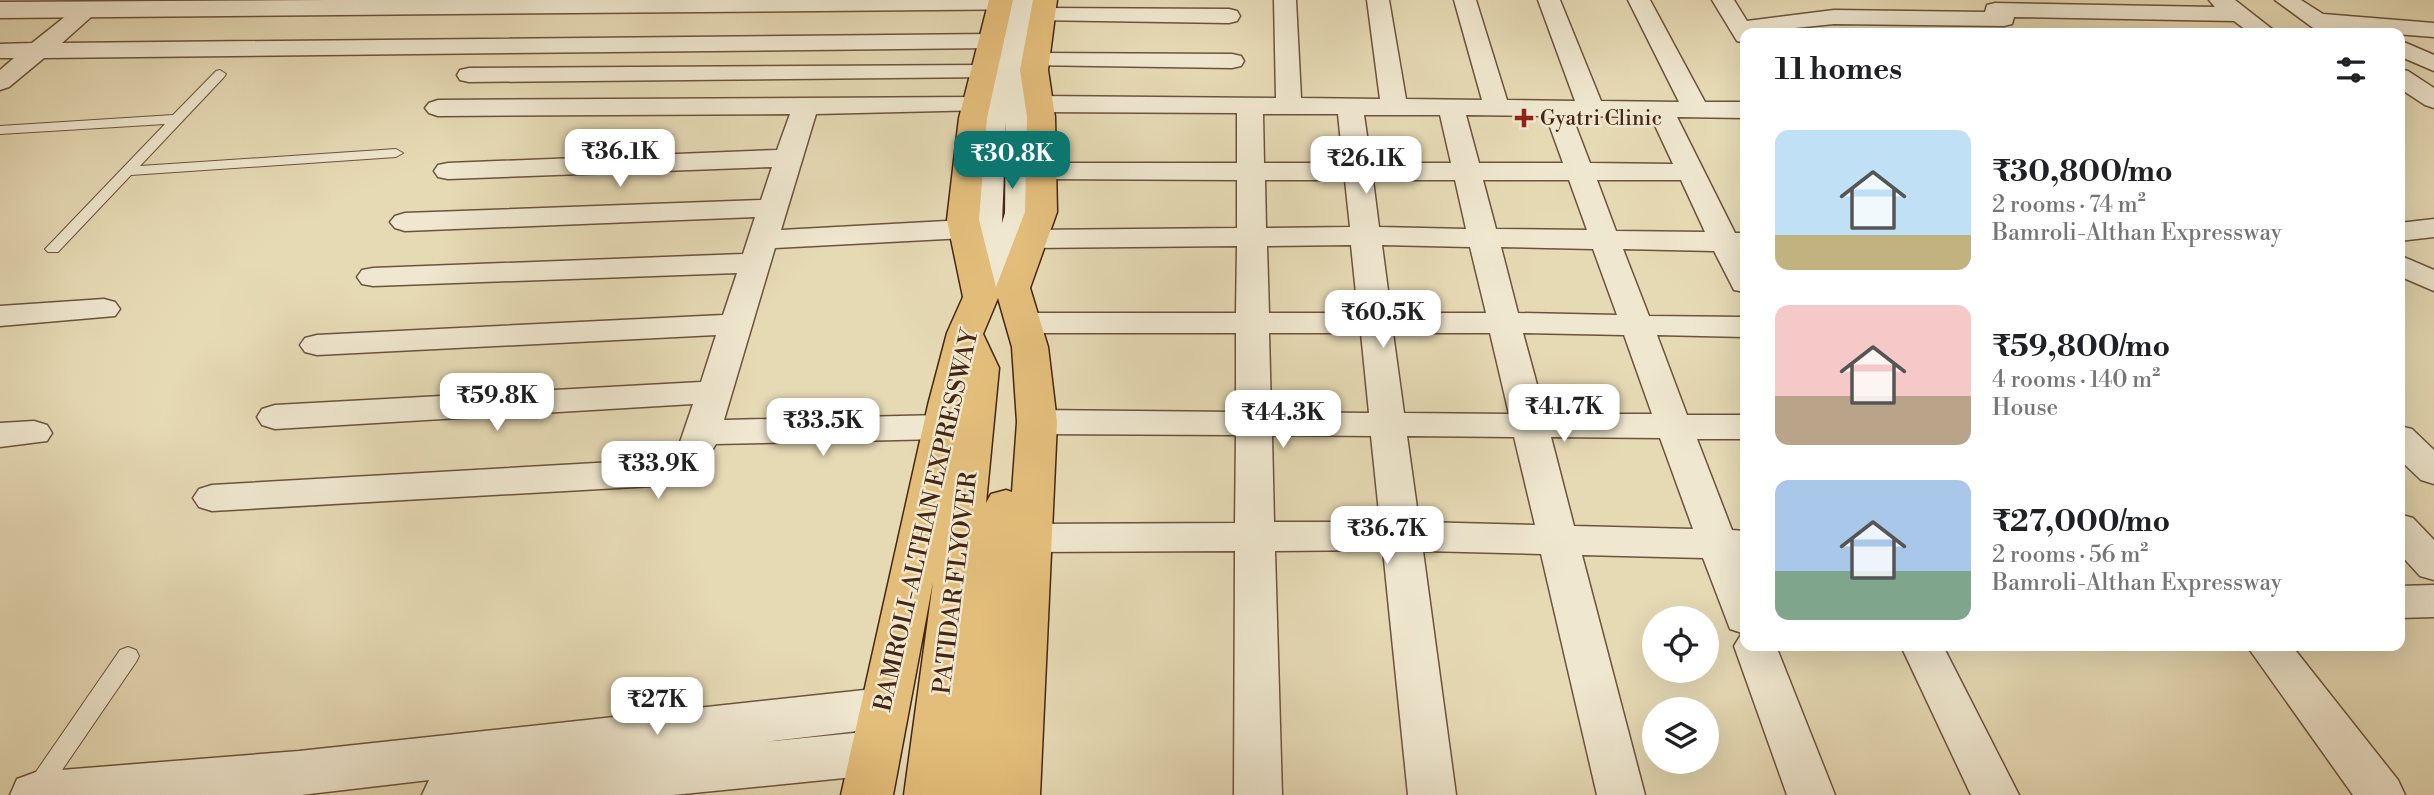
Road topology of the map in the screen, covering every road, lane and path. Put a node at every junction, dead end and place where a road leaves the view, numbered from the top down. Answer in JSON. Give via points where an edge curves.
{"nodes":[{"id":1,"x":1285,"y":0,"type":"edge"},
{"id":2,"x":1378,"y":0,"type":"edge"},
{"id":3,"x":1465,"y":0,"type":"edge"},
{"id":4,"x":1549,"y":0,"type":"edge"},
{"id":5,"x":1639,"y":0,"type":"edge"},
{"id":6,"x":1723,"y":0,"type":"edge"},
{"id":7,"x":1805,"y":0,"type":"edge"},
{"id":8,"x":2219,"y":0,"type":"edge"},
{"id":9,"x":2286,"y":0,"type":"edge"},
{"id":10,"x":536,"y":3,"type":"edge"},
{"id":11,"x":1025,"y":3,"type":"edge"},
{"id":12,"x":81,"y":6,"type":"edge"},
{"id":13,"x":0,"y":10,"type":"edge"},
{"id":14,"x":2238,"y":14,"type":"junction"},
{"id":15,"x":1228,"y":16,"type":"dead end"},
{"id":16,"x":2000,"y":16,"type":"edge"},
{"id":17,"x":1914,"y":17,"type":"edge"},
{"id":18,"x":1820,"y":19,"type":"junction"},
{"id":19,"x":2326,"y":27,"type":"edge"},
{"id":20,"x":1740,"y":28,"type":"edge"},
{"id":21,"x":1767,"y":28,"type":"edge"},
{"id":22,"x":2258,"y":28,"type":"edge"},
{"id":23,"x":2346,"y":28,"type":"edge"},
{"id":24,"x":2405,"y":30,"type":"edge"},
{"id":25,"x":2434,"y":30,"type":"edge"},
{"id":26,"x":992,"y":41,"type":"junction"},
{"id":27,"x":2405,"y":50,"type":"edge"},
{"id":28,"x":0,"y":51,"type":"edge"},
{"id":29,"x":37,"y":51,"type":"junction"},
{"id":30,"x":1233,"y":61,"type":"dead end"},
{"id":31,"x":2434,"y":64,"type":"edge"},
{"id":32,"x":1009,"y":67,"type":"junction"},
{"id":33,"x":220,"y":74,"type":"dead end"},
{"id":34,"x":469,"y":75,"type":"dead end"},
{"id":35,"x":3,"y":77,"type":"edge"},
{"id":36,"x":2405,"y":80,"type":"edge"},
{"id":37,"x":2434,"y":100,"type":"edge"},
{"id":38,"x":1039,"y":104,"type":"junction"},
{"id":39,"x":976,"y":105,"type":"junction"},
{"id":40,"x":805,"y":106,"type":"junction"},
{"id":41,"x":1250,"y":106,"type":"junction"},
{"id":42,"x":1289,"y":106,"type":"junction"},
{"id":43,"x":1350,"y":106,"type":"junction"},
{"id":44,"x":1394,"y":107,"type":"junction"},
{"id":45,"x":1451,"y":107,"type":"junction"},
{"id":46,"x":438,"y":108,"type":"dead end"},
{"id":47,"x":1497,"y":108,"type":"junction"},
{"id":48,"x":1556,"y":108,"type":"junction"},
{"id":49,"x":1591,"y":108,"type":"junction"},
{"id":50,"x":1660,"y":109,"type":"junction"},
{"id":51,"x":1696,"y":109,"type":"junction"},
{"id":52,"x":1740,"y":110,"type":"edge"},
{"id":53,"x":177,"y":119,"type":"junction"},
{"id":54,"x":0,"y":130,"type":"edge"},
{"id":55,"x":396,"y":153,"type":"dead end"},
{"id":56,"x":789,"y":158,"type":"junction"},
{"id":57,"x":1251,"y":170,"type":"junction"},
{"id":58,"x":1579,"y":170,"type":"junction"},
{"id":59,"x":128,"y":171,"type":"junction"},
{"id":60,"x":448,"y":171,"type":"dead end"},
{"id":61,"x":1041,"y":172,"type":"junction"},
{"id":62,"x":1358,"y":172,"type":"junction"},
{"id":63,"x":1467,"y":173,"type":"junction"},
{"id":64,"x":1691,"y":173,"type":"junction"},
{"id":65,"x":405,"y":222,"type":"dead end"},
{"id":66,"x":2434,"y":228,"type":"edge"},
{"id":67,"x":965,"y":229,"type":"junction"},
{"id":68,"x":2405,"y":231,"type":"edge"},
{"id":69,"x":1251,"y":236,"type":"junction"},
{"id":70,"x":1366,"y":236,"type":"junction"},
{"id":71,"x":764,"y":237,"type":"junction"},
{"id":72,"x":1483,"y":238,"type":"junction"},
{"id":73,"x":1031,"y":239,"type":"junction"},
{"id":74,"x":1605,"y":240,"type":"junction"},
{"id":75,"x":1735,"y":242,"type":"edge"},
{"id":76,"x":53,"y":250,"type":"dead end"},
{"id":77,"x":1740,"y":262,"type":"edge"},
{"id":78,"x":2405,"y":267,"type":"edge"},
{"id":79,"x":373,"y":277,"type":"dead end"},
{"id":80,"x":2434,"y":282,"type":"edge"},
{"id":81,"x":1013,"y":288,"type":"junction"},
{"id":82,"x":104,"y":309,"type":"dead end"},
{"id":83,"x":973,"y":315,"type":"junction"},
{"id":84,"x":0,"y":316,"type":"edge"},
{"id":85,"x":1253,"y":323,"type":"junction"},
{"id":86,"x":1376,"y":323,"type":"junction"},
{"id":87,"x":1504,"y":323,"type":"junction"},
{"id":88,"x":736,"y":324,"type":"junction"},
{"id":89,"x":1636,"y":325,"type":"junction"},
{"id":90,"x":1740,"y":327,"type":"edge"},
{"id":91,"x":1026,"y":335,"type":"junction"},
{"id":92,"x":317,"y":345,"type":"dead end"},
{"id":93,"x":715,"y":392,"type":"junction"},
{"id":94,"x":993,"y":415,"type":"junction"},
{"id":95,"x":275,"y":417,"type":"dead end"},
{"id":96,"x":1254,"y":423,"type":"junction"},
{"id":97,"x":1388,"y":424,"type":"junction"},
{"id":98,"x":1530,"y":424,"type":"junction"},
{"id":99,"x":1674,"y":426,"type":"junction"},
{"id":100,"x":1740,"y":427,"type":"edge"},
{"id":101,"x":702,"y":432,"type":"junction"},
{"id":102,"x":2405,"y":444,"type":"edge"},
{"id":103,"x":2434,"y":471,"type":"edge"},
{"id":104,"x":212,"y":498,"type":"dead end"},
{"id":105,"x":2405,"y":534,"type":"edge"},
{"id":106,"x":1401,"y":536,"type":"junction"},
{"id":107,"x":1255,"y":537,"type":"junction"},
{"id":108,"x":1030,"y":538,"type":"junction"},
{"id":109,"x":1558,"y":539,"type":"junction"},
{"id":110,"x":1731,"y":545,"type":"edge"},
{"id":111,"x":2434,"y":565,"type":"edge"},
{"id":112,"x":1740,"y":592,"type":"edge"},
{"id":113,"x":2434,"y":601,"type":"edge"},
{"id":114,"x":2405,"y":603,"type":"edge"},
{"id":115,"x":1757,"y":651,"type":"edge"},
{"id":116,"x":1924,"y":651,"type":"edge"},
{"id":117,"x":2272,"y":651,"type":"edge"},
{"id":118,"x":128,"y":656,"type":"dead end"},
{"id":119,"x":874,"y":752,"type":"edge"},
{"id":120,"x":625,"y":786,"type":"edge"},
{"id":121,"x":34,"y":795,"type":"edge"},
{"id":122,"x":448,"y":795,"type":"edge"},
{"id":123,"x":930,"y":795,"type":"edge"},
{"id":124,"x":981,"y":795,"type":"edge"},
{"id":125,"x":1014,"y":795,"type":"edge"},
{"id":126,"x":1258,"y":795,"type":"edge"},
{"id":127,"x":1432,"y":795,"type":"edge"},
{"id":128,"x":1621,"y":795,"type":"edge"},
{"id":129,"x":1811,"y":795,"type":"edge"},
{"id":130,"x":1995,"y":795,"type":"edge"},
{"id":131,"x":2381,"y":795,"type":"edge"}],
"edges":[{"from":1,"to":42,"type":"street"},
{"from":2,"to":44,"type":"street"},
{"from":3,"to":47,"type":"street"},
{"from":4,"to":49,"type":"street"},
{"from":5,"to":51,"type":"street"},
{"from":6,"to":20,"type":"street"},
{"from":7,"to":18,"type":"street"},
{"from":8,"to":14,"type":"street"},
{"from":9,"to":19,"type":"street"},
{"from":10,"to":11,"type":"street"},
{"from":10,"to":12,"type":"street"},
{"from":11,"to":15,"type":"street"},
{"from":11,"to":26,"type":"main road","name":"BAMROLI-ALTHAN EXPRESSWAY"},
{"from":11,"to":32,"type":"main road"},
{"from":12,"to":13,"type":"street"},
{"from":12,"to":29,"type":"street"},
{"from":14,"to":16,"type":"street"},
{"from":14,"to":22,"type":"street"},
{"from":16,"to":17,"type":"street"},
{"from":17,"to":18,"type":"street"},
{"from":18,"to":21,"type":"street"},
{"from":19,"to":23,"type":"street"},
{"from":24,"to":25,"type":"street"},
{"from":26,"to":29,"type":"street"},
{"from":26,"to":32,"type":"main road","name":"BAMROLI-ALTHAN EXPRESSWAY"},
{"from":27,"to":31,"type":"street"},
{"from":28,"to":29,"type":"street"},
{"from":29,"to":35,"type":"street"},
{"from":30,"to":32,"type":"street"},
{"from":32,"to":34,"type":"street"},
{"from":32,"to":38,"type":"main road","via":[[1034,70]]},
{"from":32,"to":39,"type":"main road","name":"BAMROLI-ALTHAN EXPRESSWAY"},
{"from":32,"to":81,"type":"street","via":[[1021,123],[1021,213],[1006,268]]},
{"from":32,"to":83,"type":"street","via":[[990,123],[985,207],[988,275]]},
{"from":33,"to":53,"type":"lane"},
{"from":36,"to":37,"type":"street"},
{"from":38,"to":41,"type":"street"},
{"from":38,"to":61,"type":"main road"},
{"from":39,"to":40,"type":"street"},
{"from":39,"to":67,"type":"main road","name":"BAMROLI-ALTHAN EXPRESSWAY"},
{"from":40,"to":46,"type":"street"},
{"from":40,"to":56,"type":"street"},
{"from":41,"to":42,"type":"street"},
{"from":41,"to":57,"type":"street"},
{"from":42,"to":43,"type":"street"},
{"from":43,"to":44,"type":"street"},
{"from":43,"to":62,"type":"street"},
{"from":44,"to":45,"type":"street"},
{"from":45,"to":47,"type":"street"},
{"from":45,"to":63,"type":"street"},
{"from":47,"to":48,"type":"street"},
{"from":48,"to":49,"type":"street"},
{"from":48,"to":58,"type":"street"},
{"from":49,"to":50,"type":"street"},
{"from":50,"to":51,"type":"street"},
{"from":50,"to":64,"type":"street"},
{"from":51,"to":52,"type":"street"},
{"from":53,"to":54,"type":"lane"},
{"from":53,"to":59,"type":"lane"},
{"from":55,"to":59,"type":"lane"},
{"from":56,"to":60,"type":"street"},
{"from":56,"to":71,"type":"street"},
{"from":57,"to":61,"type":"street"},
{"from":57,"to":62,"type":"street"},
{"from":57,"to":69,"type":"street"},
{"from":58,"to":63,"type":"street"},
{"from":58,"to":64,"type":"street"},
{"from":58,"to":74,"type":"street"},
{"from":59,"to":76,"type":"lane"},
{"from":61,"to":73,"type":"main road","via":[[1041,212]]},
{"from":62,"to":63,"type":"street"},
{"from":62,"to":70,"type":"street"},
{"from":63,"to":72,"type":"street"},
{"from":64,"to":75,"type":"street"},
{"from":65,"to":71,"type":"street"},
{"from":66,"to":68,"type":"street"},
{"from":67,"to":71,"type":"street"},
{"from":67,"to":83,"type":"main road","name":"BAMROLI-ALTHAN EXPRESSWAY"},
{"from":69,"to":70,"type":"street"},
{"from":69,"to":73,"type":"street"},
{"from":69,"to":85,"type":"street"},
{"from":70,"to":72,"type":"street"},
{"from":70,"to":86,"type":"street"},
{"from":71,"to":79,"type":"street"},
{"from":71,"to":88,"type":"street"},
{"from":72,"to":74,"type":"street"},
{"from":72,"to":87,"type":"street"},
{"from":73,"to":81,"type":"main road"},
{"from":74,"to":75,"type":"street"},
{"from":74,"to":89,"type":"street"},
{"from":75,"to":77,"type":"street"},
{"from":78,"to":80,"type":"street"},
{"from":81,"to":91,"type":"main road","name":"BAMROLI-ALTHAN EXPRESSWAY"},
{"from":82,"to":84,"type":"street"},
{"from":83,"to":94,"type":"main road","name":"BAMROLI-ALTHAN EXPRESSWAY"},
{"from":85,"to":86,"type":"street"},
{"from":85,"to":91,"type":"street"},
{"from":85,"to":96,"type":"street"},
{"from":86,"to":87,"type":"street"},
{"from":86,"to":97,"type":"street"},
{"from":87,"to":89,"type":"street"},
{"from":87,"to":98,"type":"street"},
{"from":88,"to":92,"type":"street"},
{"from":88,"to":93,"type":"street"},
{"from":89,"to":90,"type":"street"},
{"from":89,"to":99,"type":"street"},
{"from":91,"to":94,"type":"main road","name":"BAMROLI-ALTHAN EXPRESSWAY"},
{"from":93,"to":95,"type":"street"},
{"from":93,"to":101,"type":"street"},
{"from":94,"to":96,"type":"street"},
{"from":94,"to":101,"type":"street"},
{"from":94,"to":108,"type":"main road","name":"BAMROLI-ALTHAN EXPRESSWAY"},
{"from":94,"to":119,"type":"main road","name":"BAMROLI-ALTHAN EXPRESSWAY"},
{"from":94,"to":123,"type":"main road","name":"PATIDAR FLYOVER"},
{"from":94,"to":124,"type":"main road","name":"PATIDAR FLYOVER"},
{"from":96,"to":97,"type":"street"},
{"from":96,"to":107,"type":"street"},
{"from":97,"to":98,"type":"street"},
{"from":97,"to":106,"type":"street"},
{"from":98,"to":99,"type":"street"},
{"from":98,"to":109,"type":"street"},
{"from":99,"to":100,"type":"street"},
{"from":99,"to":110,"type":"street"},
{"from":101,"to":104,"type":"street","via":[[692,460],[671,472]]},
{"from":102,"to":103,"type":"street"},
{"from":105,"to":111,"type":"street"},
{"from":106,"to":107,"type":"street"},
{"from":106,"to":109,"type":"street"},
{"from":106,"to":127,"type":"street"},
{"from":107,"to":108,"type":"street"},
{"from":107,"to":126,"type":"street"},
{"from":108,"to":125,"type":"main road","name":"BAMROLI-ALTHAN EXPRESSWAY"},
{"from":109,"to":110,"type":"street"},
{"from":109,"to":128,"type":"street"},
{"from":110,"to":112,"type":"street"},
{"from":113,"to":114,"type":"street"},
{"from":115,"to":129,"type":"street"},
{"from":116,"to":130,"type":"street"},
{"from":117,"to":131,"type":"street"},
{"from":118,"to":121,"type":"lane"},
{"from":119,"to":120,"type":"street"},
{"from":119,"to":121,"type":"street","via":[[313,771]]},
{"from":120,"to":122,"type":"street"}]}
